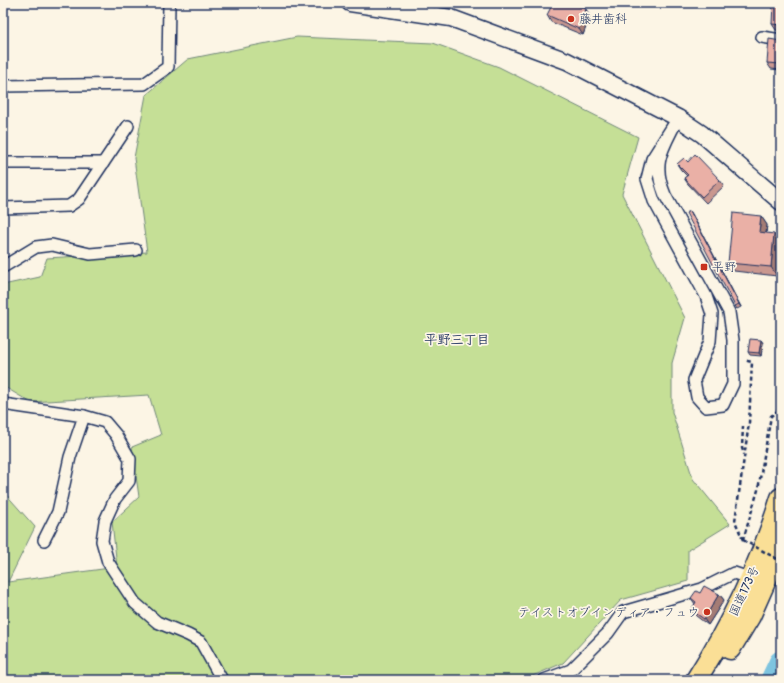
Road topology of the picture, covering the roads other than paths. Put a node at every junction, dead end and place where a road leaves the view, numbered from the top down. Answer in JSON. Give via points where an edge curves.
{"nodes":[{"id":1,"x":169,"y":3,"type":"edge"},
{"id":2,"x":350,"y":3,"type":"edge"},
{"id":3,"x":381,"y":5,"type":"edge"},
{"id":4,"x":762,"y":37,"type":"dead end"},
{"id":5,"x":781,"y":40,"type":"edge"},
{"id":6,"x":3,"y":86,"type":"edge"},
{"id":7,"x":678,"y":118,"type":"junction"},
{"id":8,"x":128,"y":126,"type":"dead end"},
{"id":9,"x":3,"y":163,"type":"edge"},
{"id":10,"x":103,"y":163,"type":"junction"},
{"id":11,"x":781,"y":202,"type":"edge"},
{"id":12,"x":3,"y":208,"type":"edge"},
{"id":13,"x":136,"y":250,"type":"dead end"},
{"id":14,"x":3,"y":267,"type":"edge"},
{"id":15,"x":3,"y":404,"type":"edge"},
{"id":16,"x":84,"y":416,"type":"junction"},
{"id":17,"x":781,"y":498,"type":"edge"},
{"id":18,"x":778,"y":536,"type":"edge"},
{"id":19,"x":44,"y":540,"type":"dead end"},
{"id":20,"x":758,"y":581,"type":"junction"},
{"id":21,"x":222,"y":680,"type":"edge"},
{"id":22,"x":544,"y":680,"type":"edge"},
{"id":23,"x":696,"y":680,"type":"edge"},
{"id":24,"x":712,"y":680,"type":"edge"}],
"edges":[{"from":1,"to":6,"type":"street","via":[[168,67],[144,84]]},
{"from":2,"to":3,"type":"street"},
{"from":3,"to":7,"type":"street","via":[[451,18],[567,61]]},
{"from":4,"to":5,"type":"street"},
{"from":7,"to":7,"type":"street","via":[[657,166],[658,180],[729,312],[733,340],[733,384],[723,405],[706,406],[697,398],[694,380],[710,341],[712,314],[706,296],[654,201],[647,179],[652,159]]},
{"from":7,"to":11,"type":"street","via":[[702,134]]},
{"from":8,"to":10,"type":"street"},
{"from":9,"to":10,"type":"street"},
{"from":10,"to":12,"type":"street","via":[[79,199],[69,206]]},
{"from":13,"to":14,"type":"street","via":[[90,254],[52,245],[36,247]]},
{"from":15,"to":16,"type":"street"},
{"from":16,"to":19,"type":"street","via":[[70,457],[58,512]]},
{"from":16,"to":21,"type":"street","via":[[105,422],[130,459],[129,481],[115,499],[105,521],[102,541],[108,562],[135,603],[157,622],[201,642]]},
{"from":17,"to":18,"type":"highway","name":"国道173号"},
{"from":18,"to":20,"type":"highway","name":"国道173号"},
{"from":20,"to":22,"type":"street","via":[[734,573],[702,589],[623,612],[608,633],[571,670]]},
{"from":20,"to":23,"type":"highway","name":"国道173号"},
{"from":20,"to":24,"type":"highway","name":"国道173号","via":[[750,616]]}]}
